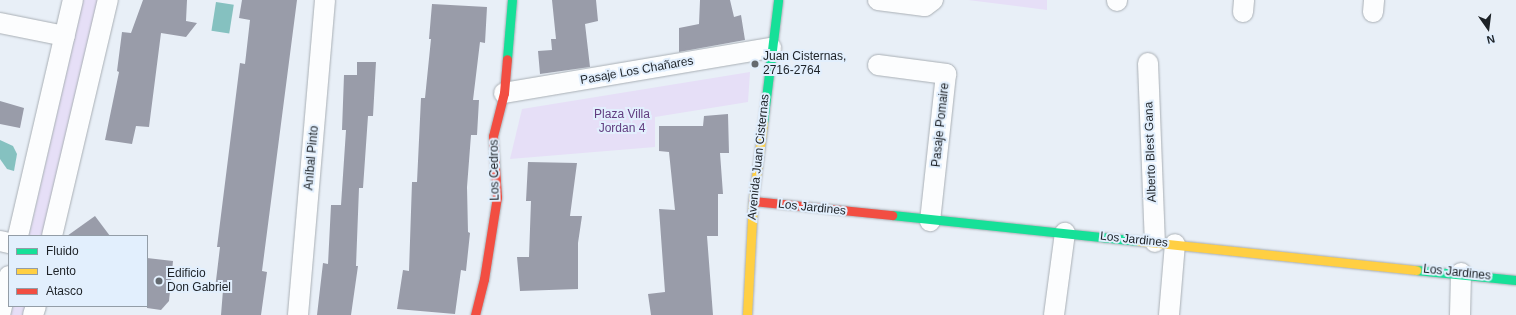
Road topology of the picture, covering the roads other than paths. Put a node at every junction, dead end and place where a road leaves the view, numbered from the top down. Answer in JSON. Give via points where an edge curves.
{"nodes":[{"id":1,"x":73,"y":0,"type":"edge"},
{"id":2,"x":108,"y":0,"type":"edge"},
{"id":3,"x":325,"y":0,"type":"edge"},
{"id":4,"x":512,"y":0,"type":"edge"},
{"id":5,"x":778,"y":0,"type":"edge"},
{"id":6,"x":878,"y":0,"type":"edge"},
{"id":7,"x":929,"y":3,"type":"edge"},
{"id":8,"x":0,"y":23,"type":"edge"},
{"id":9,"x":65,"y":36,"type":"junction"},
{"id":10,"x":771,"y":48,"type":"junction"},
{"id":11,"x":1148,"y":63,"type":"dead end"},
{"id":12,"x":878,"y":65,"type":"dead end"},
{"id":13,"x":504,"y":93,"type":"junction"},
{"id":14,"x":39,"y":145,"type":"junction"},
{"id":15,"x":71,"y":151,"type":"junction"},
{"id":16,"x":753,"y":201,"type":"junction"},
{"id":17,"x":930,"y":221,"type":"junction"},
{"id":18,"x":1065,"y":233,"type":"junction"},
{"id":19,"x":18,"y":235,"type":"edge"},
{"id":20,"x":52,"y":235,"type":"edge"},
{"id":21,"x":1154,"y":242,"type":"junction"},
{"id":22,"x":1175,"y":244,"type":"junction"},
{"id":23,"x":1462,"y":273,"type":"junction"},
{"id":24,"x":8,"y":280,"type":"edge"},
{"id":25,"x":1516,"y":280,"type":"edge"},
{"id":26,"x":0,"y":315,"type":"edge"},
{"id":27,"x":298,"y":315,"type":"edge"},
{"id":28,"x":475,"y":315,"type":"edge"},
{"id":29,"x":747,"y":315,"type":"edge"},
{"id":30,"x":1054,"y":315,"type":"edge"},
{"id":31,"x":1169,"y":315,"type":"edge"},
{"id":32,"x":1460,"y":315,"type":"edge"}],
"edges":[{"from":1,"to":9,"type":"street"},
{"from":2,"to":15,"type":"street"},
{"from":3,"to":27,"type":"street","name":"Aníbal Pinto"},
{"from":4,"to":13,"type":"street","name":"Los Cedros"},
{"from":5,"to":10,"type":"street","name":"Avenida Juan Cisternas"},
{"from":6,"to":7,"type":"street"},
{"from":8,"to":9,"type":"street"},
{"from":9,"to":14,"type":"street"},
{"from":10,"to":13,"type":"street","name":"Pasaje Los Chañares"},
{"from":10,"to":16,"type":"street","name":"Avenida Juan Cisternas"},
{"from":11,"to":21,"type":"street","name":"Alberto Blest Gana"},
{"from":12,"to":17,"type":"street","name":"Pasaje Pomaire","via":[[946,74]]},
{"from":13,"to":28,"type":"street","name":"Los Cedros","via":[[493,136],[497,197],[484,279]]},
{"from":14,"to":15,"type":"street"},
{"from":14,"to":19,"type":"street"},
{"from":15,"to":20,"type":"street"},
{"from":16,"to":17,"type":"street","name":"Los Jardines"},
{"from":16,"to":29,"type":"street","name":"Avenida Juan Cisternas"},
{"from":17,"to":18,"type":"street","name":"Los Jardines"},
{"from":18,"to":21,"type":"street","name":"Los Jardines"},
{"from":18,"to":30,"type":"street"},
{"from":21,"to":22,"type":"street","name":"Los Jardines"},
{"from":22,"to":23,"type":"street","name":"Los Jardines"},
{"from":22,"to":31,"type":"street"},
{"from":23,"to":25,"type":"street","name":"Los Jardines"},
{"from":23,"to":32,"type":"street"},
{"from":24,"to":26,"type":"street"}]}
